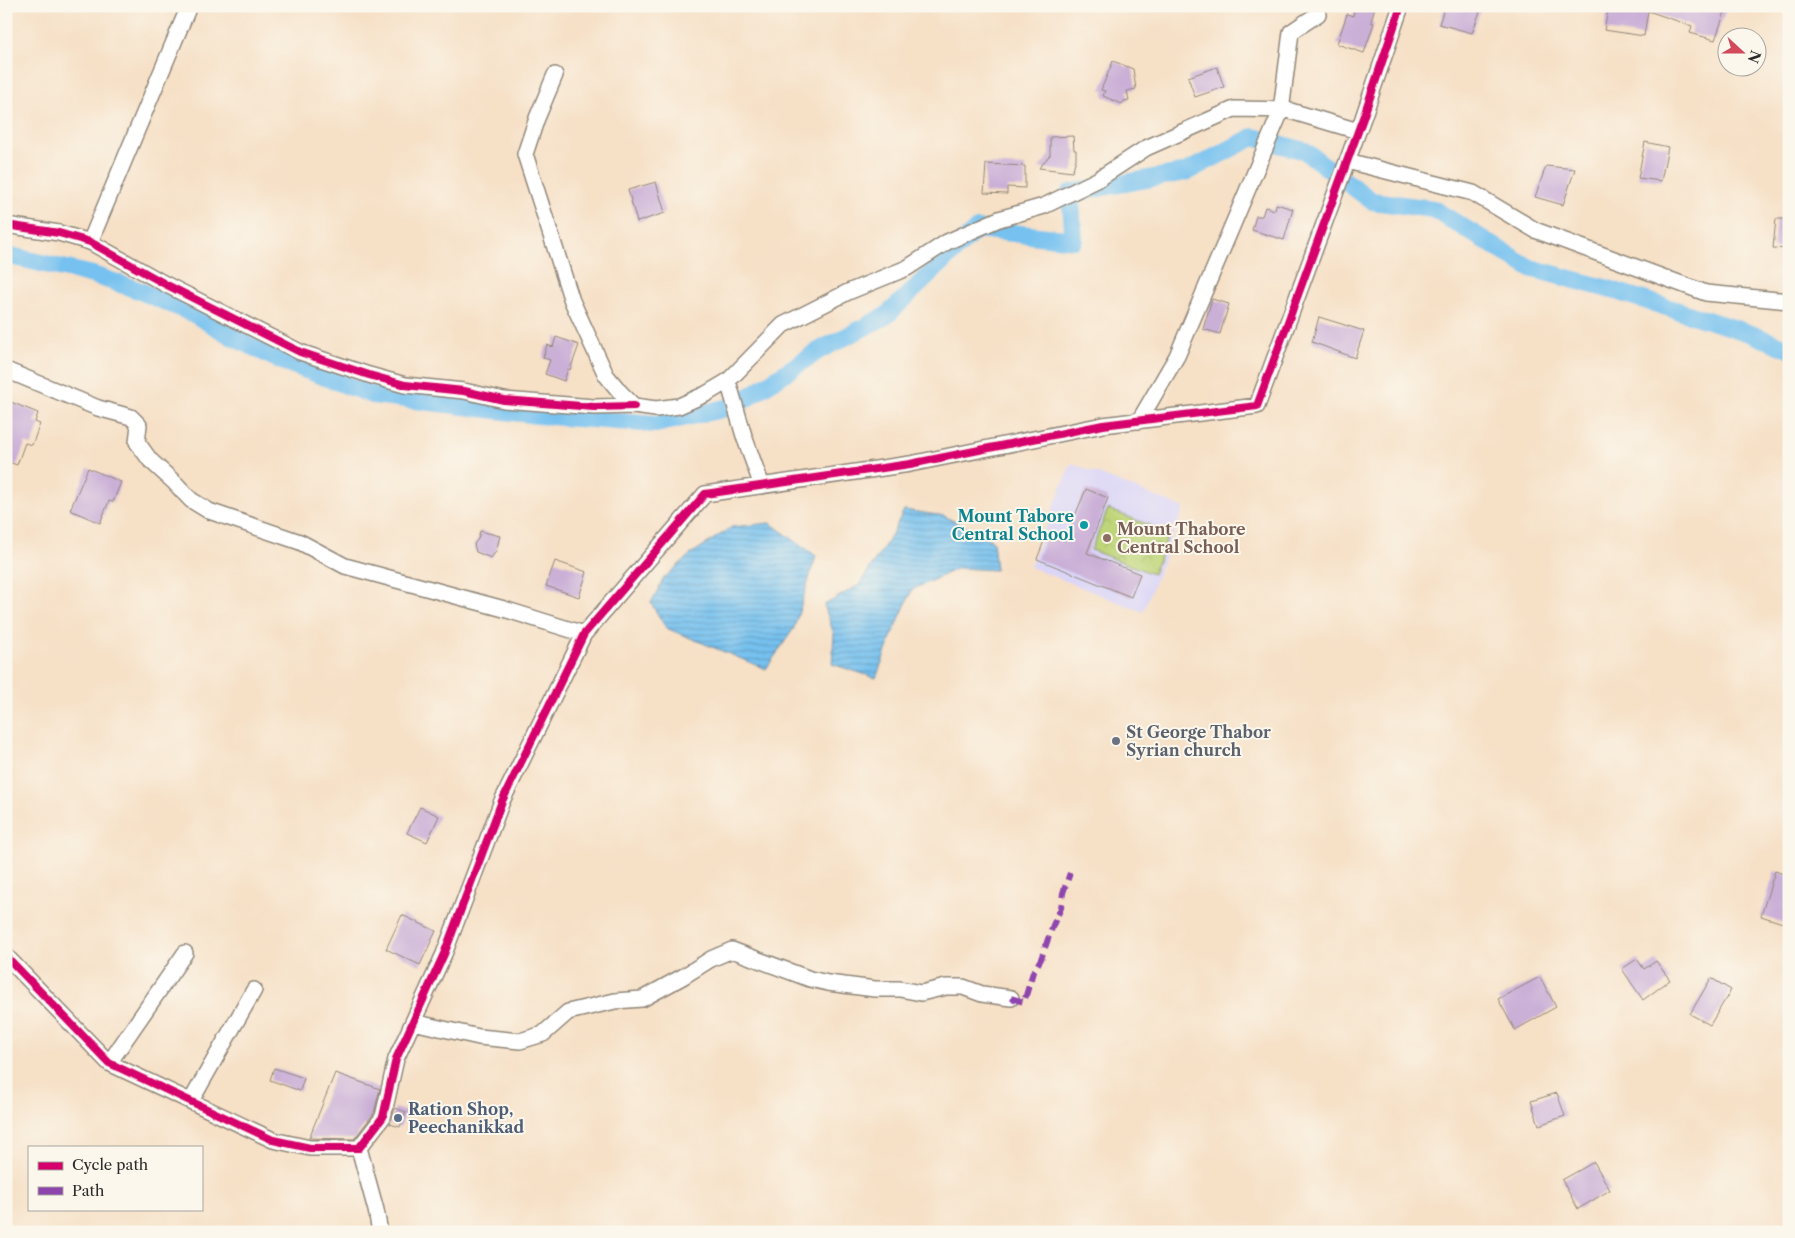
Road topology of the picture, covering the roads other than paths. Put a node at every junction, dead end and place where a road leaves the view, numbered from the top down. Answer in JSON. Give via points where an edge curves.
{"nodes":[{"id":1,"x":189,"y":6,"type":"edge"},
{"id":2,"x":1401,"y":6,"type":"edge"},
{"id":3,"x":1318,"y":14,"type":"dead end"},
{"id":4,"x":555,"y":74,"type":"dead end"},
{"id":5,"x":1282,"y":110,"type":"junction"},
{"id":6,"x":1358,"y":131,"type":"junction"},
{"id":7,"x":1347,"y":160,"type":"junction"},
{"id":8,"x":6,"y":225,"type":"edge"},
{"id":9,"x":90,"y":242,"type":"junction"},
{"id":10,"x":1789,"y":301,"type":"edge"},
{"id":11,"x":6,"y":370,"type":"edge"},
{"id":12,"x":728,"y":381,"type":"junction"},
{"id":13,"x":634,"y":406,"type":"junction"},
{"id":14,"x":1139,"y":421,"type":"junction"},
{"id":15,"x":762,"y":486,"type":"junction"},
{"id":16,"x":584,"y":634,"type":"junction"},
{"id":17,"x":185,"y":953,"type":"dead end"},
{"id":18,"x":6,"y":956,"type":"edge"},
{"id":19,"x":254,"y":990,"type":"dead end"},
{"id":20,"x":1011,"y":998,"type":"dead end"},
{"id":21,"x":413,"y":1022,"type":"junction"},
{"id":22,"x":109,"y":1063,"type":"junction"},
{"id":23,"x":191,"y":1101,"type":"junction"},
{"id":24,"x":359,"y":1148,"type":"junction"},
{"id":25,"x":380,"y":1232,"type":"edge"}],
"edges":[{"from":1,"to":9,"type":"street"},
{"from":2,"to":6,"type":"street"},
{"from":3,"to":5,"type":"street","via":[[1291,32]]},
{"from":4,"to":13,"type":"street","via":[[526,154],[572,301],[606,375]]},
{"from":5,"to":6,"type":"street"},
{"from":5,"to":12,"type":"street","via":[[1234,109],[1146,148],[1097,180],[1044,206],[999,219],[947,242],[907,268],[848,292],[783,325]]},
{"from":5,"to":14,"type":"street","via":[[1178,356]]},
{"from":6,"to":7,"type":"street"},
{"from":7,"to":10,"type":"street","via":[[1472,193],[1535,230],[1706,292]]},
{"from":7,"to":14,"type":"street","via":[[1258,406]]},
{"from":8,"to":9,"type":"street","via":[[59,233]]},
{"from":9,"to":13,"type":"street","via":[[254,330],[337,365],[405,384],[464,391],[504,400],[612,408]]},
{"from":11,"to":16,"type":"street","via":[[98,408],[131,417],[139,425],[137,442],[150,460],[191,500],[209,511],[300,542],[345,566]]},
{"from":12,"to":13,"type":"street","via":[[679,406],[656,409]]},
{"from":12,"to":15,"type":"street"},
{"from":14,"to":15,"type":"street","via":[[1103,425],[910,464]]},
{"from":15,"to":16,"type":"street","via":[[705,494]]},
{"from":16,"to":21,"type":"street","via":[[502,801],[444,954]]},
{"from":17,"to":22,"type":"street"},
{"from":18,"to":22,"type":"street"},
{"from":19,"to":23,"type":"street"},
{"from":20,"to":21,"type":"street","via":[[982,994],[963,987],[921,993],[828,983],[732,950],[642,998],[568,1012],[543,1034],[520,1041],[479,1037]]},
{"from":21,"to":24,"type":"street","via":[[396,1059],[383,1116]]},
{"from":22,"to":23,"type":"street"},
{"from":23,"to":24,"type":"street","via":[[273,1140],[310,1148]]},
{"from":24,"to":25,"type":"street"}]}
